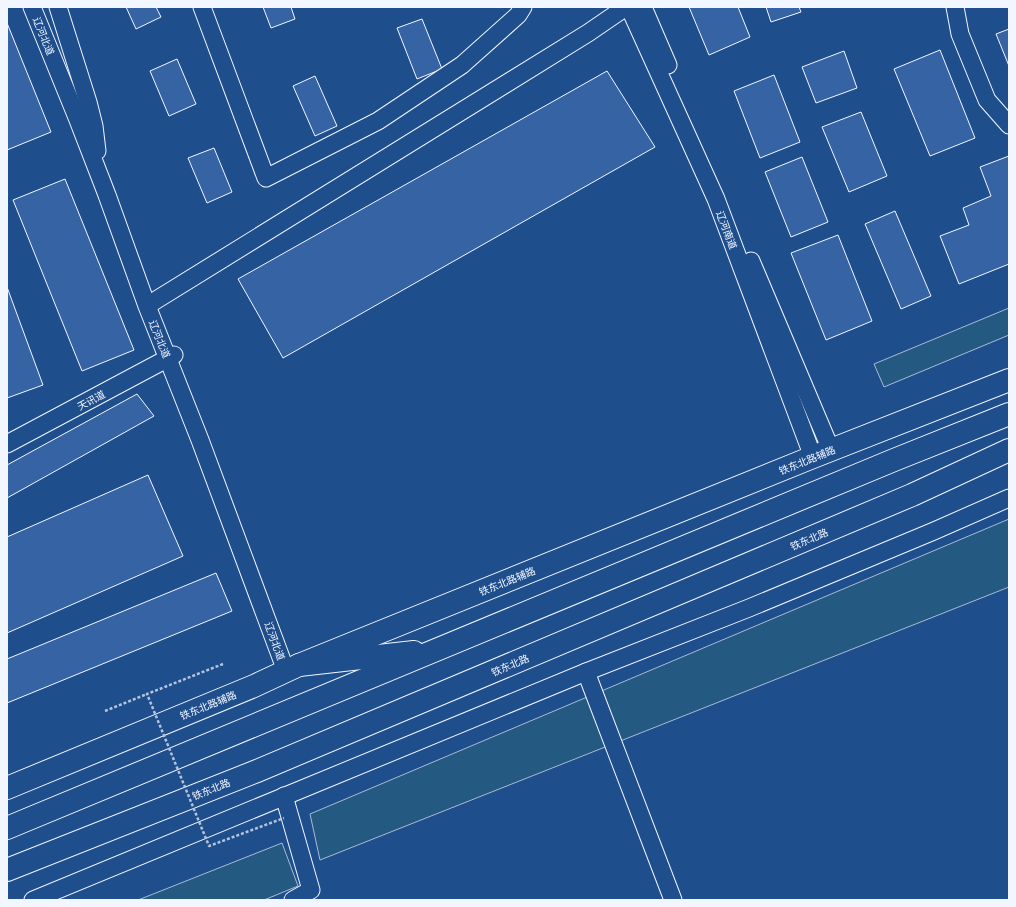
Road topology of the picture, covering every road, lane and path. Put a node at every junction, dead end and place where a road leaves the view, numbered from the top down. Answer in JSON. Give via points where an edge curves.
{"nodes":[{"id":1,"x":32,"y":7,"type":"edge"},
{"id":2,"x":58,"y":7,"type":"edge"},
{"id":3,"x":202,"y":7,"type":"edge"},
{"id":4,"x":523,"y":7,"type":"edge"},
{"id":5,"x":626,"y":7,"type":"edge"},
{"id":6,"x":629,"y":7,"type":"edge"},
{"id":7,"x":643,"y":7,"type":"edge"},
{"id":8,"x":954,"y":7,"type":"edge"},
{"id":9,"x":1009,"y":125,"type":"edge"},
{"id":10,"x":153,"y":302,"type":"junction"},
{"id":11,"x":171,"y":357,"type":"junction"},
{"id":12,"x":1009,"y":380,"type":"edge"},
{"id":13,"x":1009,"y":398,"type":"edge"},
{"id":14,"x":1009,"y":414,"type":"edge"},
{"id":15,"x":7,"y":444,"type":"edge"},
{"id":16,"x":1009,"y":450,"type":"edge"},
{"id":17,"x":822,"y":454,"type":"junction"},
{"id":18,"x":894,"y":460,"type":"junction"},
{"id":19,"x":1009,"y":467,"type":"edge"},
{"id":20,"x":912,"y":495,"type":"junction"},
{"id":21,"x":1009,"y":498,"type":"edge"},
{"id":22,"x":439,"y":649,"type":"junction"},
{"id":23,"x":223,"y":664,"type":"dead end"},
{"id":24,"x":293,"y":668,"type":"junction"},
{"id":25,"x":586,"y":672,"type":"junction"},
{"id":26,"x":147,"y":694,"type":"junction"},
{"id":27,"x":105,"y":711,"type":"dead end"},
{"id":28,"x":7,"y":788,"type":"edge"},
{"id":29,"x":284,"y":796,"type":"junction"},
{"id":30,"x":284,"y":818,"type":"dead end"},
{"id":31,"x":7,"y":828,"type":"edge"},
{"id":32,"x":7,"y":870,"type":"edge"},
{"id":33,"x":33,"y":900,"type":"edge"},
{"id":34,"x":293,"y":900,"type":"edge"},
{"id":35,"x":673,"y":900,"type":"edge"}],
"edges":[{"from":1,"to":11,"type":"street","name":"辽河北道","via":[[110,203],[147,306]]},
{"from":2,"to":10,"type":"street","name":"辽河北道","via":[[88,102],[97,153]]},
{"from":3,"to":4,"type":"street","via":[[266,178],[378,121],[462,64],[518,15]]},
{"from":5,"to":10,"type":"street"},
{"from":6,"to":17,"type":"street","name":"辽河南道","via":[[716,199]]},
{"from":7,"to":17,"type":"street","name":"辽河南道"},
{"from":8,"to":9,"type":"street","via":[[960,34],[987,100]]},
{"from":10,"to":11,"type":"street","name":"辽河北道"},
{"from":11,"to":15,"type":"street","name":"天讯道"},
{"from":11,"to":24,"type":"street","name":"辽河北道"},
{"from":12,"to":17,"type":"main road","name":"铁东北路辅路"},
{"from":13,"to":18,"type":"main road"},
{"from":14,"to":18,"type":"main road"},
{"from":16,"to":20,"type":"main road","name":"铁东北路"},
{"from":17,"to":24,"type":"main road","name":"铁东北路辅路"},
{"from":18,"to":22,"type":"main road"},
{"from":19,"to":20,"type":"main road"},
{"from":20,"to":32,"type":"main road","name":"铁东北路","via":[[257,771]]},
{"from":21,"to":25,"type":"street","via":[[763,602]]},
{"from":22,"to":24,"type":"main road"},
{"from":22,"to":31,"type":"main road"},
{"from":23,"to":26,"type":"path","bridge":true},
{"from":24,"to":28,"type":"main road","name":"铁东北路辅路"},
{"from":25,"to":29,"type":"street"},
{"from":25,"to":35,"type":"street"},
{"from":26,"to":27,"type":"path"},
{"from":26,"to":30,"type":"path","bridge":true,"via":[[209,846]]},
{"from":29,"to":33,"type":"street"},
{"from":29,"to":34,"type":"street","via":[[311,890]]}]}
